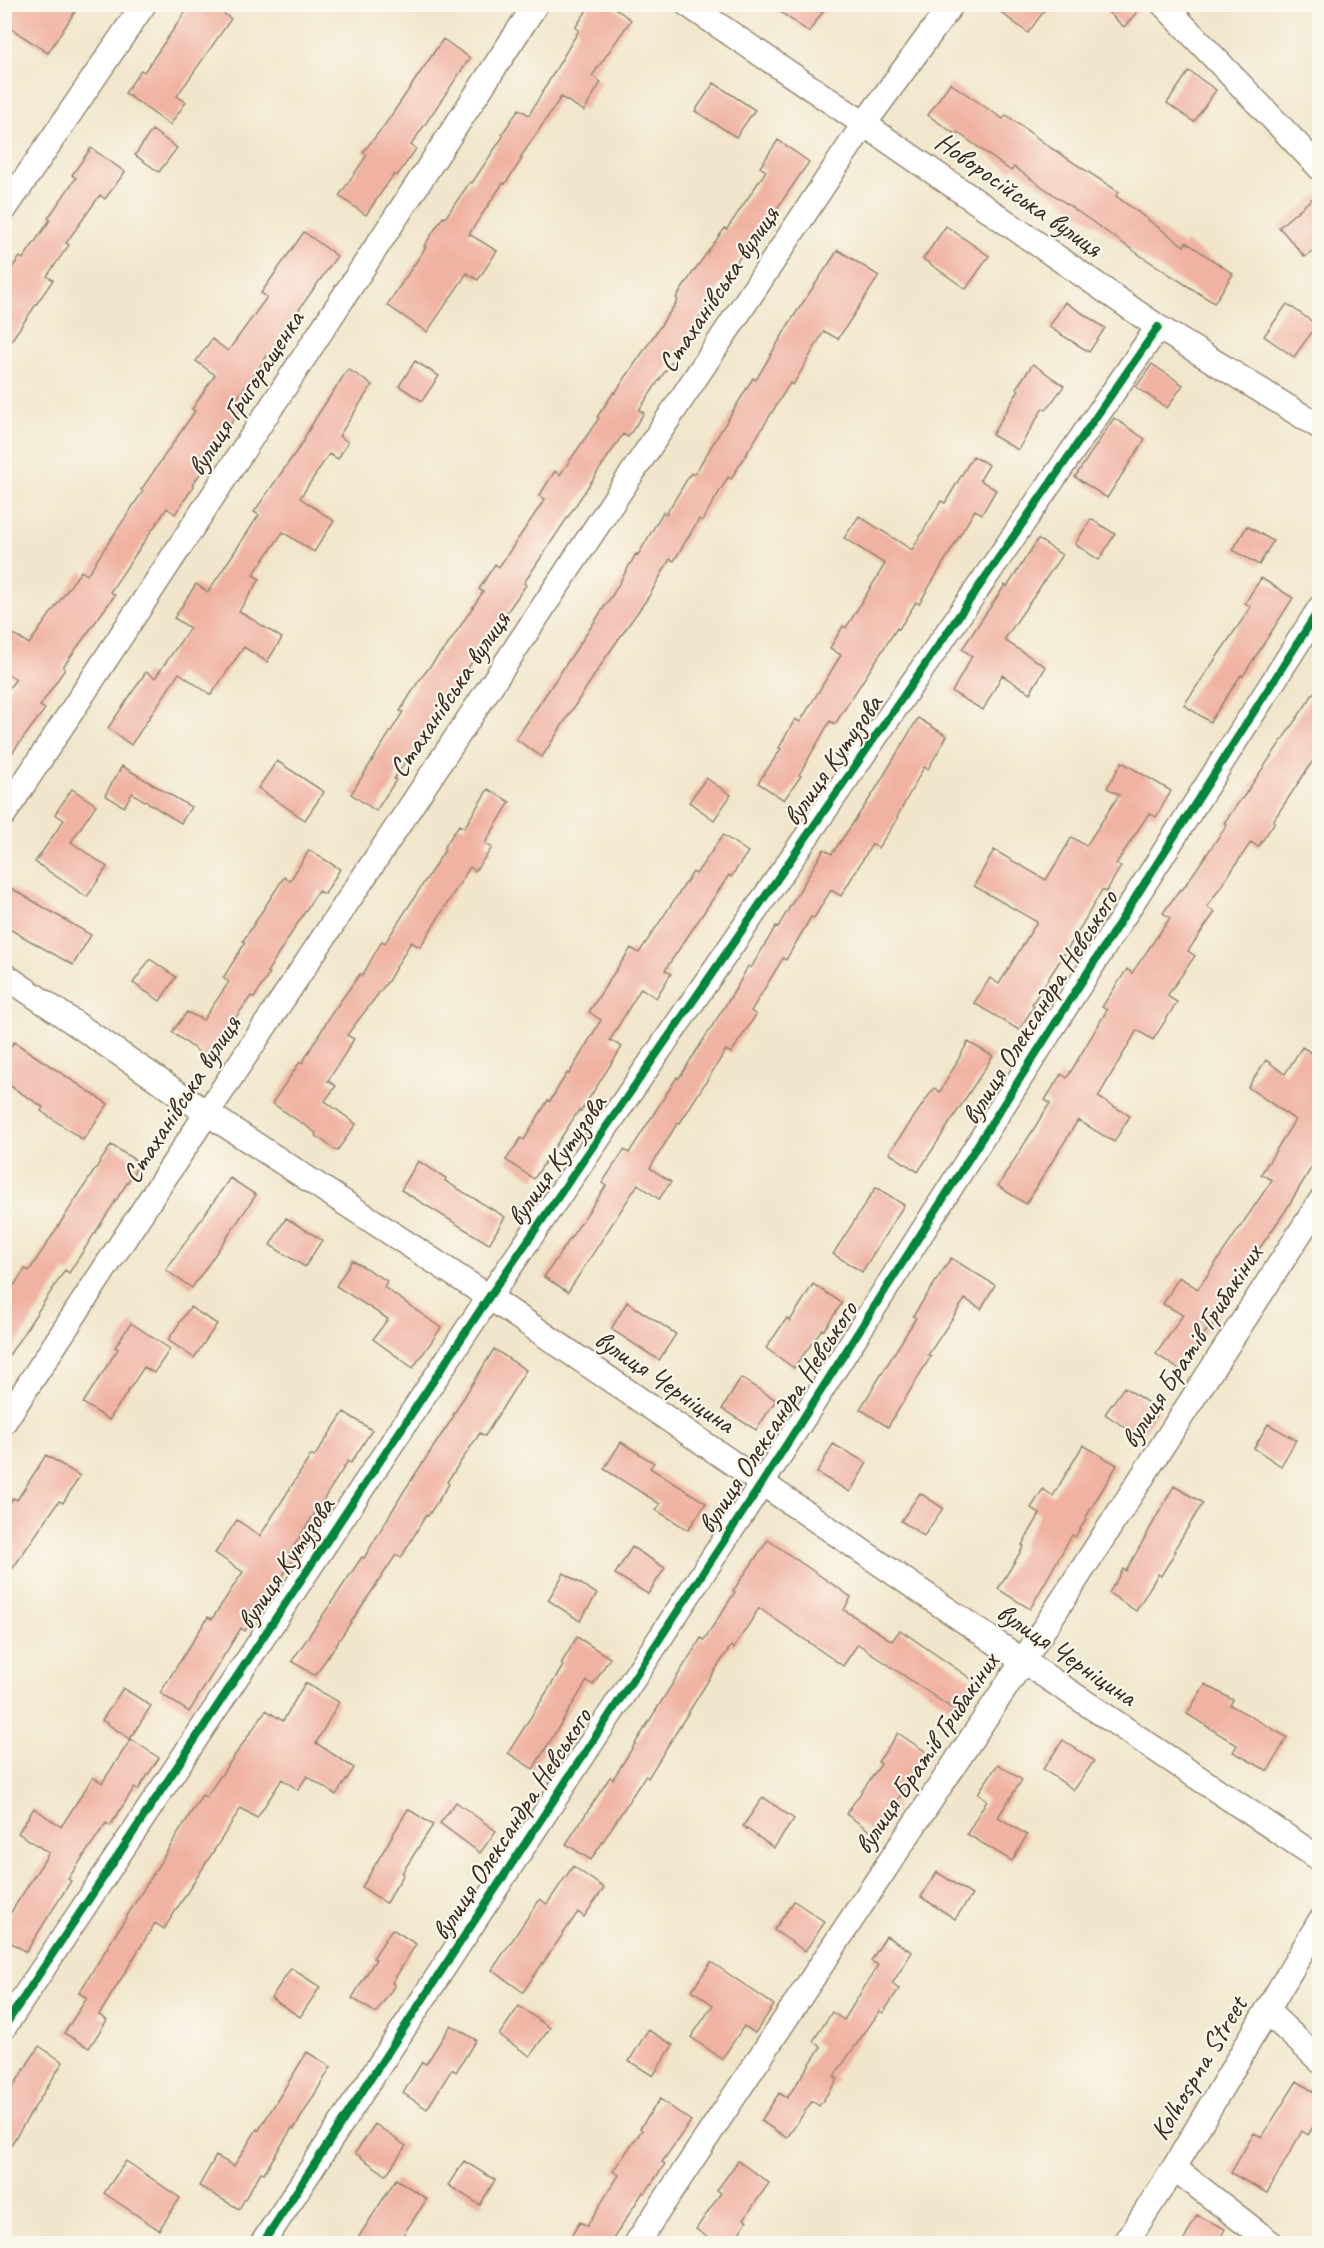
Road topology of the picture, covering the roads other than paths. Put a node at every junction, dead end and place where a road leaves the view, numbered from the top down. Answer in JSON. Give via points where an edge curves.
{"nodes":[{"id":1,"x":144,"y":4,"type":"edge"},
{"id":2,"x":536,"y":4,"type":"edge"},
{"id":3,"x":687,"y":4,"type":"edge"},
{"id":4,"x":952,"y":4,"type":"edge"},
{"id":5,"x":1163,"y":4,"type":"edge"},
{"id":6,"x":864,"y":124,"type":"junction"},
{"id":7,"x":1320,"y":168,"type":"edge"},
{"id":8,"x":4,"y":210,"type":"edge"},
{"id":9,"x":1158,"y":327,"type":"junction"},
{"id":10,"x":1320,"y":428,"type":"edge"},
{"id":11,"x":1320,"y":608,"type":"edge"},
{"id":12,"x":4,"y":814,"type":"edge"},
{"id":13,"x":4,"y":975,"type":"edge"},
{"id":14,"x":207,"y":1113,"type":"junction"},
{"id":15,"x":1320,"y":1202,"type":"edge"},
{"id":16,"x":489,"y":1297,"type":"junction"},
{"id":17,"x":4,"y":1422,"type":"edge"},
{"id":18,"x":762,"y":1483,"type":"junction"},
{"id":19,"x":1023,"y":1661,"type":"junction"},
{"id":20,"x":1320,"y":1858,"type":"edge"},
{"id":21,"x":1320,"y":1921,"type":"edge"},
{"id":22,"x":1267,"y":2011,"type":"junction"},
{"id":23,"x":4,"y":2027,"type":"edge"},
{"id":24,"x":1320,"y":2061,"type":"edge"},
{"id":25,"x":1174,"y":2168,"type":"junction"},
{"id":26,"x":262,"y":2244,"type":"edge"},
{"id":27,"x":636,"y":2244,"type":"edge"},
{"id":28,"x":1125,"y":2244,"type":"edge"},
{"id":29,"x":1272,"y":2244,"type":"edge"}],
"edges":[{"from":1,"to":8,"type":"street"},
{"from":2,"to":12,"type":"street","name":"вулиця Григоращенка"},
{"from":3,"to":6,"type":"street","name":"Новоросійська вулиця"},
{"from":4,"to":6,"type":"street","name":"Стаханівська вулиця"},
{"from":5,"to":7,"type":"street"},
{"from":6,"to":9,"type":"street","name":"Новоросійська вулиця"},
{"from":6,"to":14,"type":"street","name":"Стаханівська вулиця"},
{"from":9,"to":10,"type":"street","name":"Новоросійська вулиця"},
{"from":9,"to":16,"type":"street","name":"вулиця Кутузова"},
{"from":11,"to":18,"type":"street","name":"вулиця Олександра Невського"},
{"from":13,"to":14,"type":"street","name":"вулиця Черніцина"},
{"from":14,"to":16,"type":"street","name":"вулиця Черніцина"},
{"from":14,"to":17,"type":"street","name":"Стаханівська вулиця"},
{"from":15,"to":19,"type":"street","name":"вулиця Братів Грибакіних"},
{"from":16,"to":18,"type":"street","name":"вулиця Черніцина"},
{"from":16,"to":23,"type":"street","name":"вулиця Кутузова"},
{"from":18,"to":19,"type":"street","name":"вулиця Черніцина"},
{"from":18,"to":26,"type":"street","name":"вулиця Олександра Невського"},
{"from":19,"to":20,"type":"street","name":"вулиця Черніцина"},
{"from":19,"to":27,"type":"street","name":"вулиця Братів Грибакіних"},
{"from":21,"to":22,"type":"street","name":"Kolhospna Street"},
{"from":22,"to":24,"type":"street"},
{"from":22,"to":25,"type":"street","name":"Kolhospna Street"},
{"from":25,"to":28,"type":"street","name":"Kolhospna Street"},
{"from":25,"to":29,"type":"street"}]}
